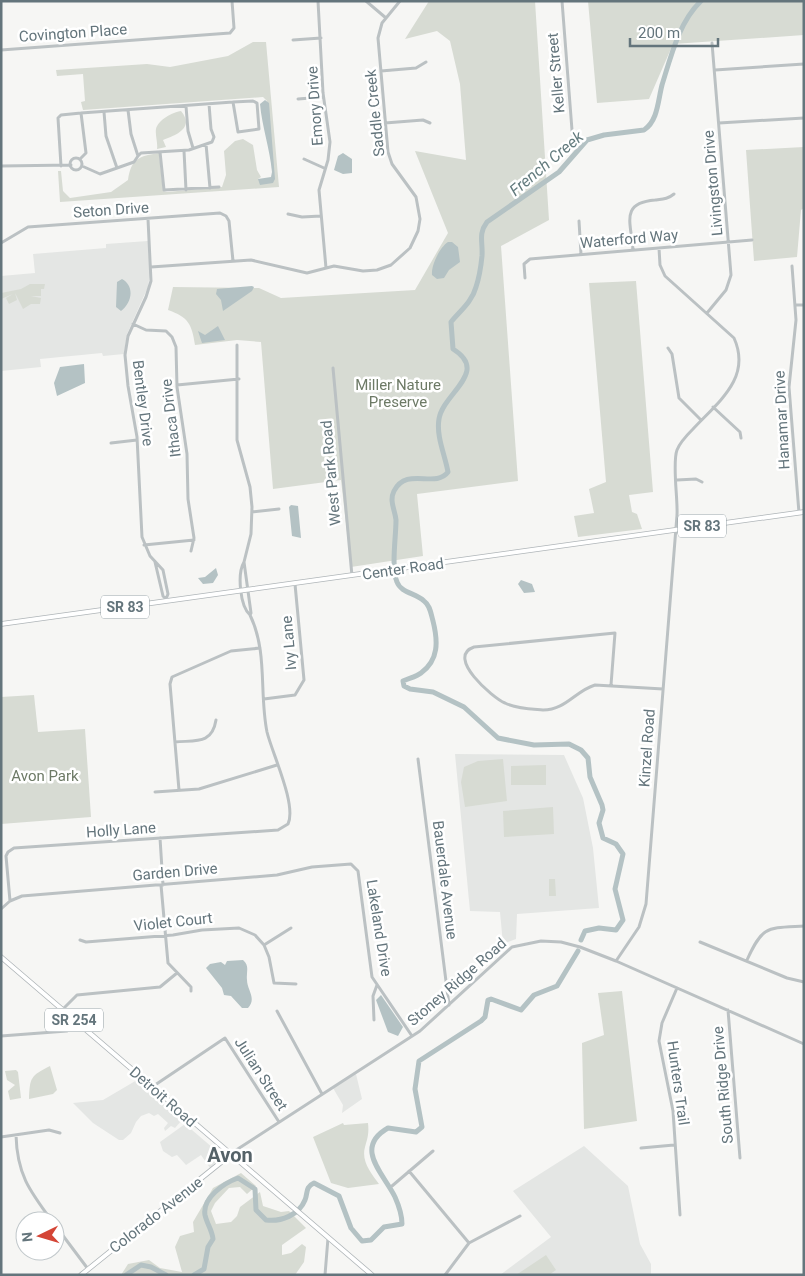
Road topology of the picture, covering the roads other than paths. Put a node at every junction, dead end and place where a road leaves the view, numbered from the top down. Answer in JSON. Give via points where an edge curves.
{"nodes":[{"id":1,"x":232,"y":1,"type":"edge"},
{"id":2,"x":318,"y":1,"type":"edge"},
{"id":3,"x":366,"y":1,"type":"edge"},
{"id":4,"x":400,"y":1,"type":"edge"},
{"id":5,"x":562,"y":1,"type":"edge"},
{"id":6,"x":386,"y":18,"type":"junction"},
{"id":7,"x":321,"y":38,"type":"junction"},
{"id":8,"x":294,"y":40,"type":"dead end"},
{"id":9,"x":712,"y":43,"type":"dead end"},
{"id":10,"x":1,"y":50,"type":"edge"},
{"id":11,"x":426,"y":62,"type":"dead end"},
{"id":12,"x":804,"y":64,"type":"edge"},
{"id":13,"x":715,"y":70,"type":"junction"},
{"id":14,"x":381,"y":71,"type":"junction"},
{"id":15,"x":324,"y":97,"type":"junction"},
{"id":16,"x":298,"y":99,"type":"dead end"},
{"id":17,"x":233,"y":102,"type":"junction"},
{"id":18,"x":209,"y":104,"type":"junction"},
{"id":19,"x":186,"y":106,"type":"junction"},
{"id":20,"x":128,"y":110,"type":"junction"},
{"id":21,"x":104,"y":112,"type":"junction"},
{"id":22,"x":81,"y":113,"type":"junction"},
{"id":23,"x":804,"y":118,"type":"edge"},
{"id":24,"x":385,"y":123,"type":"junction"},
{"id":25,"x":430,"y":123,"type":"dead end"},
{"id":26,"x":719,"y":123,"type":"junction"},
{"id":27,"x":573,"y":143,"type":"dead end"},
{"id":28,"x":206,"y":144,"type":"junction"},
{"id":29,"x":193,"y":148,"type":"junction"},
{"id":30,"x":184,"y":151,"type":"junction"},
{"id":31,"x":160,"y":152,"type":"junction"},
{"id":32,"x":138,"y":156,"type":"junction"},
{"id":33,"x":304,"y":158,"type":"dead end"},
{"id":34,"x":80,"y":159,"type":"junction"},
{"id":35,"x":71,"y":165,"type":"junction"},
{"id":36,"x":1,"y":166,"type":"edge"},
{"id":37,"x":61,"y":166,"type":"junction"},
{"id":38,"x":82,"y":166,"type":"junction"},
{"id":39,"x":117,"y":168,"type":"junction"},
{"id":40,"x":324,"y":168,"type":"junction"},
{"id":41,"x":219,"y":187,"type":"dead end"},
{"id":42,"x":210,"y":188,"type":"junction"},
{"id":43,"x":186,"y":190,"type":"junction"},
{"id":44,"x":674,"y":194,"type":"dead end"},
{"id":45,"x":288,"y":214,"type":"dead end"},
{"id":46,"x":321,"y":216,"type":"junction"},
{"id":47,"x":148,"y":219,"type":"junction"},
{"id":48,"x":579,"y":221,"type":"dead end"},
{"id":49,"x":752,"y":240,"type":"dead end"},
{"id":50,"x":729,"y":242,"type":"junction"},
{"id":51,"x":1,"y":243,"type":"edge"},
{"id":52,"x":659,"y":248,"type":"junction"},
{"id":53,"x":634,"y":250,"type":"junction"},
{"id":54,"x":581,"y":254,"type":"junction"},
{"id":55,"x":233,"y":261,"type":"junction"},
{"id":56,"x":792,"y":266,"type":"dead end"},
{"id":57,"x":151,"y":267,"type":"junction"},
{"id":58,"x":326,"y":268,"type":"junction"},
{"id":59,"x":525,"y":278,"type":"dead end"},
{"id":60,"x":804,"y":304,"type":"edge"},
{"id":61,"x":796,"y":305,"type":"junction"},
{"id":62,"x":707,"y":313,"type":"junction"},
{"id":63,"x":133,"y":324,"type":"junction"},
{"id":64,"x":237,"y":345,"type":"dead end"},
{"id":65,"x":668,"y":348,"type":"dead end"},
{"id":66,"x":333,"y":368,"type":"dead end"},
{"id":67,"x":239,"y":379,"type":"junction"},
{"id":68,"x":177,"y":385,"type":"junction"},
{"id":69,"x":713,"y":407,"type":"junction"},
{"id":70,"x":701,"y":420,"type":"junction"},
{"id":71,"x":741,"y":438,"type":"dead end"},
{"id":72,"x":137,"y":440,"type":"junction"},
{"id":73,"x":111,"y":443,"type":"dead end"},
{"id":74,"x":677,"y":480,"type":"junction"},
{"id":75,"x":702,"y":482,"type":"dead end"},
{"id":76,"x":278,"y":509,"type":"dead end"},
{"id":77,"x":252,"y":512,"type":"junction"},
{"id":78,"x":801,"y":512,"type":"edge"},
{"id":79,"x":676,"y":529,"type":"junction"},
{"id":80,"x":194,"y":540,"type":"junction"},
{"id":81,"x":144,"y":545,"type":"junction"},
{"id":82,"x":191,"y":551,"type":"dead end"},
{"id":83,"x":244,"y":562,"type":"junction"},
{"id":84,"x":352,"y":576,"type":"junction"},
{"id":85,"x":295,"y":584,"type":"junction"},
{"id":86,"x":248,"y":590,"type":"junction"},
{"id":87,"x":242,"y":591,"type":"junction"},
{"id":88,"x":166,"y":600,"type":"junction"},
{"id":89,"x":250,"y":615,"type":"junction"},
{"id":90,"x":1,"y":624,"type":"edge"},
{"id":91,"x":260,"y":648,"type":"junction"},
{"id":92,"x":611,"y":686,"type":"junction"},
{"id":93,"x":663,"y":690,"type":"junction"},
{"id":94,"x":264,"y":699,"type":"junction"},
{"id":95,"x":216,"y":720,"type":"dead end"},
{"id":96,"x":174,"y":742,"type":"junction"},
{"id":97,"x":418,"y":759,"type":"dead end"},
{"id":98,"x":277,"y":765,"type":"junction"},
{"id":99,"x":178,"y":790,"type":"junction"},
{"id":100,"x":155,"y":792,"type":"dead end"},
{"id":101,"x":160,"y":838,"type":"junction"},
{"id":102,"x":354,"y":865,"type":"joint"},
{"id":103,"x":162,"y":885,"type":"junction"},
{"id":104,"x":10,"y":901,"type":"junction"},
{"id":105,"x":1,"y":908,"type":"edge"},
{"id":106,"x":804,"y":926,"type":"edge"},
{"id":107,"x":291,"y":928,"type":"dead end"},
{"id":108,"x":165,"y":935,"type":"junction"},
{"id":109,"x":80,"y":940,"type":"dead end"},
{"id":110,"x":700,"y":942,"type":"dead end"},
{"id":111,"x":264,"y":945,"type":"junction"},
{"id":112,"x":1,"y":957,"type":"edge"},
{"id":113,"x":616,"y":960,"type":"junction"},
{"id":114,"x":747,"y":960,"type":"junction"},
{"id":115,"x":177,"y":973,"type":"junction"},
{"id":116,"x":804,"y":982,"type":"edge"},
{"id":117,"x":296,"y":984,"type":"dead end"},
{"id":118,"x":377,"y":985,"type":"junction"},
{"id":119,"x":677,"y":988,"type":"junction"},
{"id":120,"x":191,"y":991,"type":"dead end"},
{"id":121,"x":449,"y":1005,"type":"junction"},
{"id":122,"x":62,"y":1010,"type":"junction"},
{"id":123,"x":728,"y":1010,"type":"junction"},
{"id":124,"x":277,"y":1012,"type":"dead end"},
{"id":125,"x":374,"y":1020,"type":"dead end"},
{"id":126,"x":78,"y":1024,"type":"junction"},
{"id":127,"x":1,"y":1036,"type":"edge"},
{"id":128,"x":412,"y":1036,"type":"junction"},
{"id":129,"x":804,"y":1044,"type":"edge"},
{"id":130,"x":151,"y":1087,"type":"junction"},
{"id":131,"x":322,"y":1094,"type":"junction"},
{"id":132,"x":278,"y":1122,"type":"junction"},
{"id":133,"x":60,"y":1133,"type":"dead end"},
{"id":134,"x":16,"y":1134,"type":"junction"},
{"id":135,"x":1,"y":1138,"type":"edge"},
{"id":136,"x":674,"y":1145,"type":"junction"},
{"id":137,"x":641,"y":1148,"type":"dead end"},
{"id":138,"x":433,"y":1151,"type":"dead end"},
{"id":139,"x":230,"y":1155,"type":"junction"},
{"id":140,"x":740,"y":1158,"type":"dead end"},
{"id":141,"x":409,"y":1171,"type":"junction"},
{"id":142,"x":392,"y":1186,"type":"dead end"},
{"id":143,"x":46,"y":1211,"type":"edge"},
{"id":144,"x":680,"y":1215,"type":"dead end"},
{"id":145,"x":520,"y":1216,"type":"dead end"},
{"id":146,"x":328,"y":1238,"type":"junction"},
{"id":147,"x":65,"y":1239,"type":"edge"},
{"id":148,"x":469,"y":1242,"type":"junction"},
{"id":149,"x":88,"y":1270,"type":"junction"},
{"id":150,"x":81,"y":1275,"type":"edge"},
{"id":151,"x":325,"y":1275,"type":"edge"},
{"id":152,"x":372,"y":1275,"type":"edge"},
{"id":153,"x":445,"y":1275,"type":"edge"}],
"edges":[{"from":1,"to":10,"type":"street","name":"Covington Place","via":[[234,28],[231,32]]},
{"from":2,"to":7,"type":"street","name":"Emory Drive"},
{"from":3,"to":6,"type":"street"},
{"from":4,"to":6,"type":"street","name":"Saddle Creek"},
{"from":5,"to":27,"type":"street","name":"Keller Street"},
{"from":6,"to":14,"type":"street","name":"Saddle Creek","via":[[379,35]]},
{"from":7,"to":8,"type":"street"},
{"from":7,"to":15,"type":"street","name":"Emory Drive"},
{"from":9,"to":13,"type":"street","name":"Livingston Drive"},
{"from":11,"to":14,"type":"street","via":[[416,68]]},
{"from":12,"to":13,"type":"street"},
{"from":13,"to":26,"type":"street","name":"Livingston Drive"},
{"from":14,"to":24,"type":"street","name":"Saddle Creek"},
{"from":15,"to":16,"type":"street"},
{"from":15,"to":40,"type":"street","name":"Emory Drive","via":[[330,142]]},
{"from":17,"to":17,"type":"street","via":[[257,103],[259,129],[238,132]]},
{"from":17,"to":18,"type":"street"},
{"from":18,"to":19,"type":"street"},
{"from":18,"to":28,"type":"street","via":[[214,137]]},
{"from":19,"to":20,"type":"street"},
{"from":19,"to":29,"type":"street"},
{"from":20,"to":21,"type":"street"},
{"from":20,"to":32,"type":"street","via":[[130,134]]},
{"from":21,"to":22,"type":"street"},
{"from":21,"to":39,"type":"street","via":[[106,136]]},
{"from":22,"to":34,"type":"street","via":[[86,154]]},
{"from":22,"to":37,"type":"street","via":[[58,118]]},
{"from":23,"to":26,"type":"street"},
{"from":24,"to":25,"type":"street","via":[[422,120]]},
{"from":24,"to":58,"type":"street","name":"Saddle Creek","via":[[390,159],[418,204],[420,219],[416,238],[404,255],[384,268],[363,271],[339,266]]},
{"from":26,"to":50,"type":"street","name":"Livingston Drive"},
{"from":28,"to":29,"type":"street"},
{"from":28,"to":42,"type":"street"},
{"from":29,"to":30,"type":"street"},
{"from":30,"to":31,"type":"street"},
{"from":30,"to":43,"type":"street"},
{"from":31,"to":32,"type":"street"},
{"from":31,"to":43,"type":"street","via":[[164,190]]},
{"from":32,"to":39,"type":"street","via":[[134,162]]},
{"from":33,"to":40,"type":"street"},
{"from":34,"to":35,"type":"street","via":[[75,158]]},
{"from":34,"to":38,"type":"street"},
{"from":35,"to":37,"type":"street"},
{"from":35,"to":38,"type":"street","via":[[76,169]]},
{"from":36,"to":37,"type":"street"},
{"from":38,"to":39,"type":"street","via":[[100,174]]},
{"from":40,"to":46,"type":"street","name":"Emory Drive","via":[[319,184]]},
{"from":41,"to":42,"type":"street"},
{"from":42,"to":43,"type":"street"},
{"from":44,"to":53,"type":"street","via":[[669,199],[639,202],[633,207]]},
{"from":45,"to":46,"type":"street"},
{"from":46,"to":58,"type":"street","name":"Emory Drive"},
{"from":47,"to":51,"type":"street","name":"Seton Drive","via":[[28,227]]},
{"from":47,"to":55,"type":"street","name":"Seton Drive","via":[[220,213],[230,221]]},
{"from":47,"to":57,"type":"street","name":"Bentley Drive"},
{"from":48,"to":54,"type":"street"},
{"from":49,"to":50,"type":"street","name":"Waterford Way"},
{"from":50,"to":52,"type":"street","name":"Waterford Way"},
{"from":50,"to":62,"type":"street","name":"Livingston Drive","via":[[729,284]]},
{"from":52,"to":53,"type":"street","name":"Waterford Way"},
{"from":52,"to":62,"type":"street","name":"Kinzel Road","via":[[664,276]]},
{"from":53,"to":54,"type":"street","name":"Waterford Way"},
{"from":54,"to":59,"type":"street","name":"Waterford Way","via":[[529,259],[524,266]]},
{"from":55,"to":57,"type":"street","name":"Saddle Creek"},
{"from":55,"to":58,"type":"street","name":"Saddle Creek","via":[[250,260],[301,273]]},
{"from":56,"to":61,"type":"street","name":"Hanamar Drive"},
{"from":57,"to":63,"type":"street","name":"Bentley Drive","via":[[150,287]]},
{"from":60,"to":61,"type":"street"},
{"from":61,"to":78,"type":"street","name":"Hanamar Drive","via":[[789,387]]},
{"from":62,"to":69,"type":"street","name":"Kinzel Road","via":[[734,338],[738,358],[737,379]]},
{"from":63,"to":68,"type":"street","name":"Ithaca Drive","via":[[146,330],[162,330],[172,337],[176,347]]},
{"from":63,"to":72,"type":"street","name":"Bentley Drive","via":[[125,355]]},
{"from":64,"to":67,"type":"street"},
{"from":65,"to":70,"type":"street","via":[[672,354],[679,398]]},
{"from":66,"to":84,"type":"street","name":"West Park Road"},
{"from":67,"to":68,"type":"street"},
{"from":67,"to":77,"type":"street","via":[[237,440],[250,487]]},
{"from":68,"to":80,"type":"street","name":"Ithaca Drive"},
{"from":69,"to":70,"type":"street","name":"Kinzel Road"},
{"from":69,"to":71,"type":"street","via":[[740,432]]},
{"from":70,"to":74,"type":"street","name":"Kinzel Road","via":[[677,449]]},
{"from":72,"to":73,"type":"street"},
{"from":72,"to":81,"type":"street","name":"Bentley Drive"},
{"from":74,"to":75,"type":"street","via":[[696,479]]},
{"from":74,"to":79,"type":"street","name":"Kinzel Road"},
{"from":76,"to":77,"type":"street"},
{"from":77,"to":83,"type":"street"},
{"from":78,"to":79,"type":"main road","name":"Center Road","number":"SR 83"},
{"from":79,"to":84,"type":"main road","name":"Center Road","number":"SR 83"},
{"from":79,"to":93,"type":"street","name":"Kinzel Road"},
{"from":80,"to":81,"type":"street"},
{"from":80,"to":82,"type":"street","name":"Ithaca Drive"},
{"from":81,"to":88,"type":"street","name":"Bentley Drive","via":[[156,562]]},
{"from":83,"to":86,"type":"street"},
{"from":83,"to":87,"type":"street","via":[[240,574]]},
{"from":84,"to":85,"type":"main road","name":"Center Road","number":"SR 83"},
{"from":85,"to":86,"type":"main road","name":"Center Road","number":"SR 83"},
{"from":85,"to":94,"type":"street","name":"Ivy Lane","via":[[304,680],[295,695]]},
{"from":86,"to":87,"type":"main road","name":"Center Road","number":"SR 83"},
{"from":86,"to":89,"type":"street"},
{"from":87,"to":88,"type":"main road","name":"Center Road","number":"SR 83"},
{"from":87,"to":89,"type":"street","via":[[245,609]]},
{"from":88,"to":90,"type":"main road","name":"Center Road","number":"SR 83"},
{"from":89,"to":91,"type":"street","via":[[258,632]]},
{"from":91,"to":94,"type":"street"},
{"from":91,"to":96,"type":"street","via":[[231,651],[172,677]]},
{"from":92,"to":92,"type":"street","via":[[615,633],[470,649],[466,658],[476,680],[504,703],[522,708],[549,709],[566,704],[592,686]]},
{"from":92,"to":93,"type":"street"},
{"from":93,"to":113,"type":"street","name":"Kinzel Road","via":[[646,904],[639,927]]},
{"from":94,"to":98,"type":"street","via":[[266,729]]},
{"from":95,"to":96,"type":"street","via":[[208,738]]},
{"from":96,"to":99,"type":"street"},
{"from":97,"to":121,"type":"street","name":"Bauerdale Avenue"},
{"from":98,"to":99,"type":"street","via":[[203,788]]},
{"from":98,"to":101,"type":"street","name":"Holly Lane","via":[[289,812],[286,826],[278,830]]},
{"from":99,"to":100,"type":"street"},
{"from":101,"to":103,"type":"street"},
{"from":101,"to":104,"type":"street","name":"Holly Lane","via":[[12,849],[6,856]]},
{"from":102,"to":103,"type":"street","name":"Garden Drive","via":[[347,863],[281,875]]},
{"from":102,"to":118,"type":"street","name":"Lakeland Drive","via":[[359,873],[372,978]]},
{"from":103,"to":104,"type":"street","name":"Garden Drive","via":[[22,896]]},
{"from":103,"to":108,"type":"street"},
{"from":104,"to":105,"type":"street","name":"Garden Drive"},
{"from":106,"to":114,"type":"street","via":[[764,932],[756,940]]},
{"from":107,"to":111,"type":"street"},
{"from":108,"to":109,"type":"street","name":"Violet Court"},
{"from":108,"to":111,"type":"street","name":"Violet Court","via":[[235,928],[252,933]]},
{"from":108,"to":115,"type":"street","via":[[167,960]]},
{"from":110,"to":114,"type":"street"},
{"from":111,"to":117,"type":"street","via":[[273,982],[278,985]]},
{"from":112,"to":122,"type":"main road","name":"Detroit Road","number":"SR 254"},
{"from":113,"to":119,"type":"street","name":"Stoney Ridge Road"},
{"from":113,"to":121,"type":"street","name":"Stoney Ridge Road","via":[[561,942],[520,944],[512,947]]},
{"from":114,"to":116,"type":"street"},
{"from":115,"to":120,"type":"street"},
{"from":115,"to":122,"type":"street","via":[[160,987],[77,995]]},
{"from":118,"to":125,"type":"street","name":"Lakeland Drive","via":[[373,998]]},
{"from":118,"to":128,"type":"street","name":"Lakeland Drive"},
{"from":119,"to":123,"type":"street","name":"Stoney Ridge Road"},
{"from":119,"to":136,"type":"street","name":"Hunters Trail","via":[[662,1022],[659,1041],[673,1111]]},
{"from":121,"to":128,"type":"street","name":"Stoney Ridge Road"},
{"from":122,"to":126,"type":"main road","name":"Detroit Road","number":"SR 254"},
{"from":123,"to":129,"type":"street","name":"Stoney Ridge Road"},
{"from":123,"to":140,"type":"street","name":"South Ridge Drive"},
{"from":124,"to":131,"type":"street"},
{"from":126,"to":127,"type":"street","via":[[67,1031]]},
{"from":126,"to":130,"type":"main road","name":"Detroit Road","number":"SR 254"},
{"from":128,"to":131,"type":"street","name":"Stoney Ridge Road"},
{"from":130,"to":132,"type":"street","name":"Julian Street","via":[[225,1038]]},
{"from":130,"to":139,"type":"main road","name":"Detroit Road","number":"SR 254"},
{"from":131,"to":132,"type":"street","name":"Stoney Ridge Road"},
{"from":132,"to":139,"type":"street","name":"Stoney Ridge Road"},
{"from":133,"to":134,"type":"street","via":[[52,1130]]},
{"from":134,"to":135,"type":"street"},
{"from":134,"to":143,"type":"street","via":[[21,1173]]},
{"from":136,"to":137,"type":"street"},
{"from":136,"to":144,"type":"street","name":"Hunters Trail"},
{"from":138,"to":141,"type":"street"},
{"from":139,"to":146,"type":"main road","name":"Detroit Road","number":"SR 254"},
{"from":139,"to":149,"type":"main road","name":"Colorado Avenue"},
{"from":141,"to":142,"type":"street"},
{"from":141,"to":148,"type":"street"},
{"from":145,"to":148,"type":"street"},
{"from":146,"to":151,"type":"street"},
{"from":146,"to":152,"type":"main road","name":"Detroit Road","number":"SR 254"},
{"from":147,"to":149,"type":"street"},
{"from":148,"to":153,"type":"street"},
{"from":149,"to":150,"type":"main road","name":"Colorado Avenue"}]}
